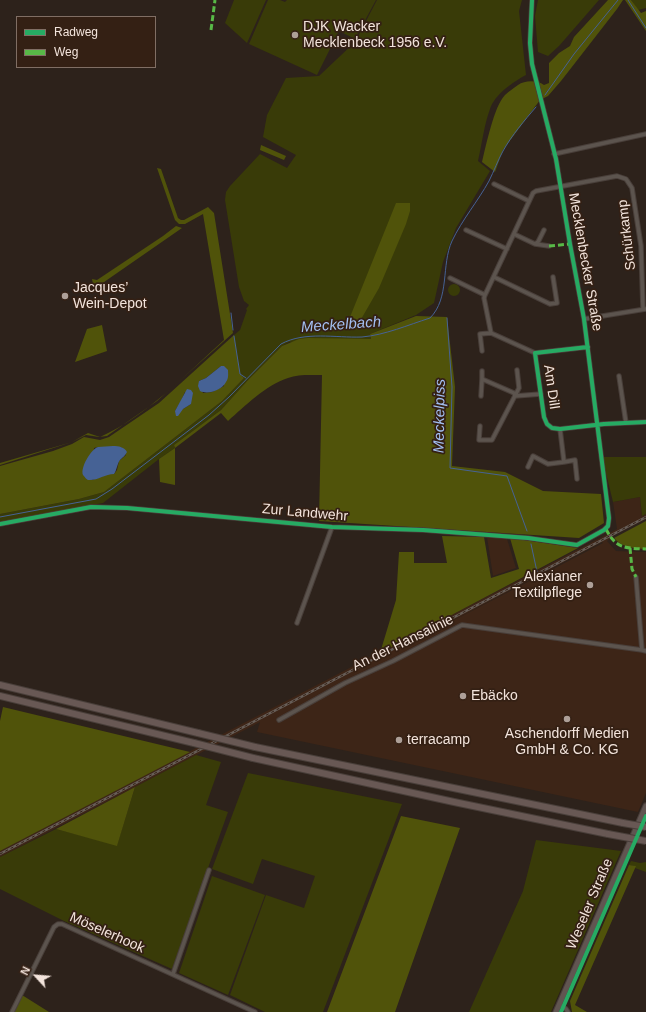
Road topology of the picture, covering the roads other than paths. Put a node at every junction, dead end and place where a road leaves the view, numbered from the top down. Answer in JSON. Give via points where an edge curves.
{"nodes":[{"id":1,"x":532,"y":0,"type":"edge"},
{"id":2,"x":646,"y":134,"type":"edge"},
{"id":3,"x":554,"y":154,"type":"junction"},
{"id":4,"x":494,"y":184,"type":"dead end"},
{"id":5,"x":561,"y":186,"type":"junction"},
{"id":6,"x":529,"y":201,"type":"junction"},
{"id":7,"x":466,"y":230,"type":"dead end"},
{"id":8,"x":544,"y":230,"type":"dead end"},
{"id":9,"x":514,"y":234,"type":"junction"},
{"id":10,"x":535,"y":244,"type":"junction"},
{"id":11,"x":549,"y":246,"type":"dead end"},
{"id":12,"x":507,"y":249,"type":"junction"},
{"id":13,"x":553,"y":276,"type":"dead end"},
{"id":14,"x":494,"y":277,"type":"junction"},
{"id":15,"x":450,"y":278,"type":"dead end"},
{"id":16,"x":485,"y":294,"type":"junction"},
{"id":17,"x":645,"y":309,"type":"edge"},
{"id":18,"x":584,"y":319,"type":"junction"},
{"id":19,"x":491,"y":333,"type":"junction"},
{"id":20,"x":588,"y":347,"type":"junction"},
{"id":21,"x":482,"y":351,"type":"dead end"},
{"id":22,"x":535,"y":353,"type":"junction"},
{"id":23,"x":517,"y":370,"type":"dead end"},
{"id":24,"x":482,"y":371,"type":"dead end"},
{"id":25,"x":619,"y":376,"type":"dead end"},
{"id":26,"x":482,"y":379,"type":"junction"},
{"id":27,"x":541,"y":394,"type":"junction"},
{"id":28,"x":481,"y":396,"type":"dead end"},
{"id":29,"x":515,"y":396,"type":"junction"},
{"id":30,"x":646,"y":422,"type":"edge"},
{"id":31,"x":626,"y":423,"type":"junction"},
{"id":32,"x":596,"y":425,"type":"junction"},
{"id":33,"x":480,"y":426,"type":"dead end"},
{"id":34,"x":560,"y":430,"type":"junction"},
{"id":35,"x":564,"y":462,"type":"junction"},
{"id":36,"x":528,"y":467,"type":"dead end"},
{"id":37,"x":577,"y":479,"type":"dead end"},
{"id":38,"x":0,"y":524,"type":"edge"},
{"id":39,"x":332,"y":527,"type":"junction"},
{"id":40,"x":606,"y":529,"type":"joint"},
{"id":41,"x":636,"y":577,"type":"dead end"},
{"id":42,"x":297,"y":623,"type":"dead end"},
{"id":43,"x":644,"y":651,"type":"edge"},
{"id":44,"x":0,"y":685,"type":"edge"},
{"id":45,"x":0,"y":696,"type":"edge"},
{"id":46,"x":279,"y":720,"type":"dead end"},
{"id":47,"x":646,"y":806,"type":"edge"},
{"id":48,"x":646,"y":827,"type":"edge"},
{"id":49,"x":646,"y":841,"type":"edge"},
{"id":50,"x":210,"y":870,"type":"dead end"},
{"id":51,"x":173,"y":974,"type":"junction"},
{"id":52,"x":559,"y":1005,"type":"junction"},
{"id":53,"x":12,"y":1012,"type":"edge"},
{"id":54,"x":255,"y":1012,"type":"edge"},
{"id":55,"x":556,"y":1012,"type":"edge"},
{"id":56,"x":568,"y":1012,"type":"edge"}],
"edges":[{"from":1,"to":3,"type":"street","name":"Mecklenbecker Straße","via":[[532,64]]},
{"from":2,"to":3,"type":"street"},
{"from":3,"to":5,"type":"street","name":"Mecklenbecker Straße"},
{"from":4,"to":6,"type":"street"},
{"from":5,"to":6,"type":"street","via":[[536,191]]},
{"from":5,"to":17,"type":"street","name":"Schürkamp","via":[[617,176],[628,181],[632,188],[636,211]]},
{"from":5,"to":18,"type":"street","name":"Mecklenbecker Straße"},
{"from":6,"to":9,"type":"street"},
{"from":7,"to":12,"type":"street"},
{"from":8,"to":10,"type":"street"},
{"from":9,"to":10,"type":"street"},
{"from":9,"to":12,"type":"street"},
{"from":10,"to":11,"type":"street"},
{"from":12,"to":14,"type":"street"},
{"from":13,"to":14,"type":"street","via":[[557,303],[550,304]]},
{"from":14,"to":16,"type":"street"},
{"from":15,"to":16,"type":"street"},
{"from":16,"to":19,"type":"street"},
{"from":17,"to":18,"type":"street","name":"Schürkamp"},
{"from":18,"to":20,"type":"street","name":"Mecklenbecker Straße"},
{"from":19,"to":21,"type":"street","via":[[480,334]]},
{"from":19,"to":22,"type":"street","name":"Am Dill"},
{"from":20,"to":22,"type":"street","name":"Am Dill"},
{"from":20,"to":32,"type":"street","name":"Mecklenbecker Straße"},
{"from":22,"to":27,"type":"street","name":"Am Dill"},
{"from":23,"to":29,"type":"street","via":[[519,388]]},
{"from":24,"to":26,"type":"street"},
{"from":25,"to":31,"type":"street"},
{"from":26,"to":28,"type":"street"},
{"from":26,"to":29,"type":"street","via":[[514,393]]},
{"from":27,"to":29,"type":"street","name":"Am Dill"},
{"from":27,"to":34,"type":"street","name":"Am Dill","via":[[547,424]]},
{"from":29,"to":33,"type":"street","via":[[492,440],[479,440]]},
{"from":30,"to":31,"type":"street"},
{"from":31,"to":32,"type":"street"},
{"from":32,"to":34,"type":"street"},
{"from":32,"to":40,"type":"street","name":"Mecklenbecker Straße","via":[[609,518]]},
{"from":34,"to":35,"type":"street"},
{"from":35,"to":36,"type":"street","via":[[548,464],[533,456]]},
{"from":35,"to":37,"type":"street","via":[[575,460]]},
{"from":38,"to":39,"type":"street","name":"Zur Landwehr","via":[[91,507]]},
{"from":39,"to":40,"type":"street","name":"Zur Landwehr","via":[[423,530],[577,545]]},
{"from":39,"to":42,"type":"street","name":"Zur Landwehr"},
{"from":41,"to":43,"type":"street","name":"An der Hansalinie"},
{"from":43,"to":46,"type":"street","name":"An der Hansalinie","via":[[462,625],[345,683]]},
{"from":44,"to":48,"type":"highway","bridge":true,"via":[[256,747]]},
{"from":45,"to":49,"type":"highway","bridge":true,"via":[[253,758]]},
{"from":47,"to":52,"type":"main road","name":"Weseler Straße"},
{"from":50,"to":51,"type":"street"},
{"from":51,"to":53,"type":"street","name":"Möselerhook","via":[[58,924],[54,927]]},
{"from":51,"to":54,"type":"street","name":"Möselerhook"},
{"from":52,"to":55,"type":"main road","name":"Weseler Straße"},
{"from":52,"to":56,"type":"street"}]}
